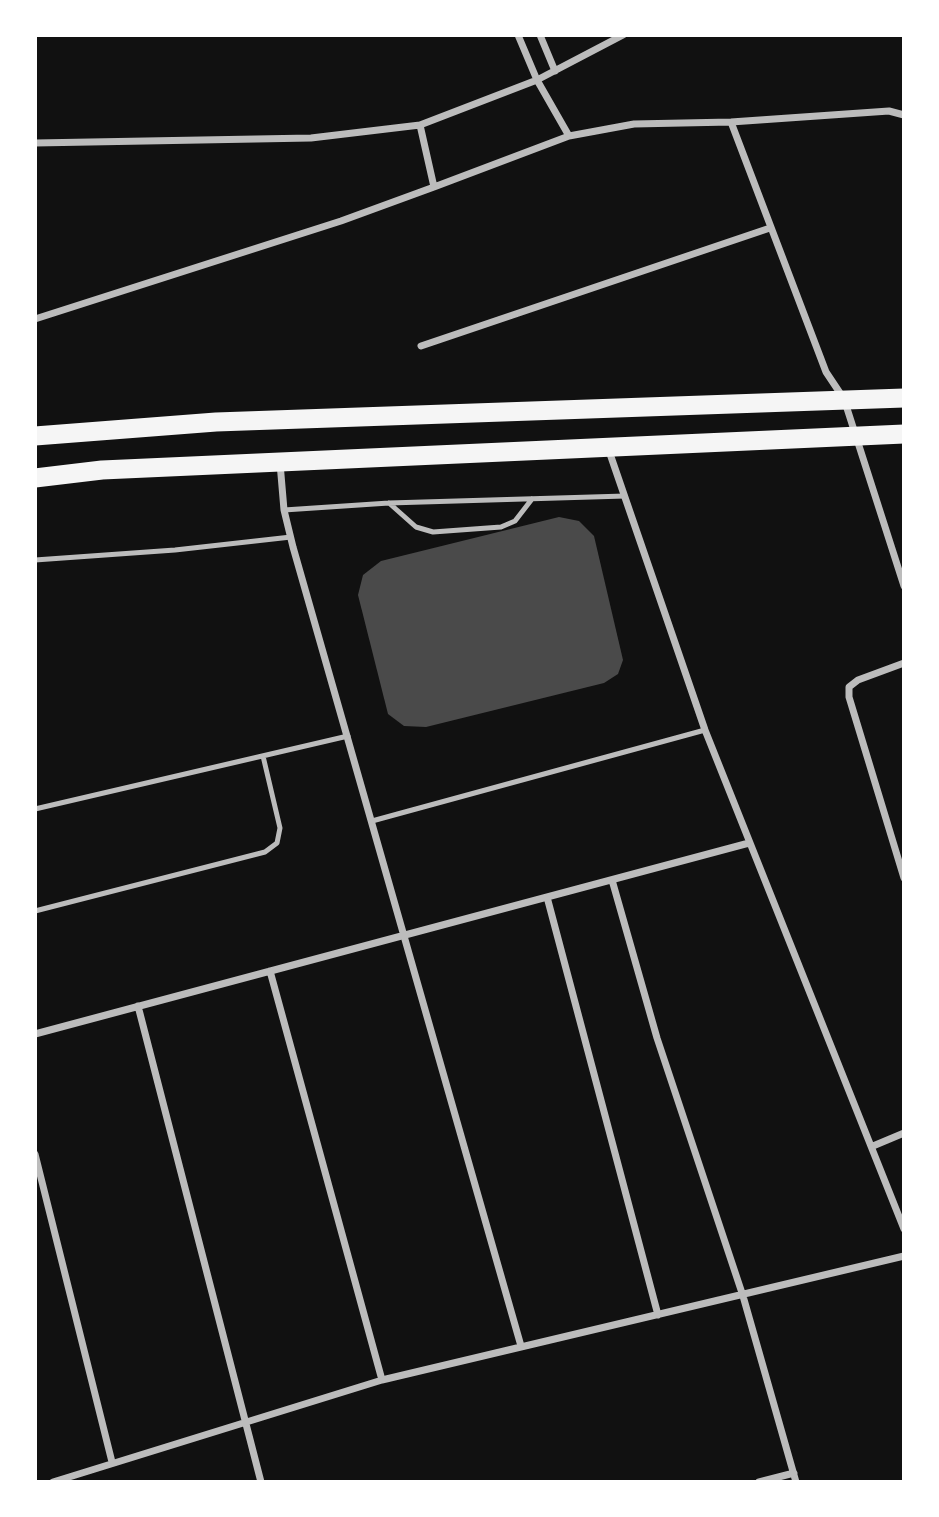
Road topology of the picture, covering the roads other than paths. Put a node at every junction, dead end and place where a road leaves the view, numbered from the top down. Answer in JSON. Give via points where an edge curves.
{"nodes":[{"id":1,"x":518,"y":35,"type":"edge"},
{"id":2,"x":540,"y":35,"type":"edge"},
{"id":3,"x":623,"y":35,"type":"edge"},
{"id":4,"x":555,"y":71,"type":"junction"},
{"id":5,"x":537,"y":80,"type":"junction"},
{"id":6,"x":904,"y":115,"type":"edge"},
{"id":7,"x":732,"y":122,"type":"junction"},
{"id":8,"x":420,"y":125,"type":"junction"},
{"id":9,"x":569,"y":136,"type":"junction"},
{"id":10,"x":35,"y":143,"type":"edge"},
{"id":11,"x":435,"y":187,"type":"junction"},
{"id":12,"x":770,"y":228,"type":"junction"},
{"id":13,"x":35,"y":320,"type":"edge"},
{"id":14,"x":421,"y":346,"type":"dead end"},
{"id":15,"x":904,"y":398,"type":"edge"},
{"id":16,"x":844,"y":399,"type":"junction"},
{"id":17,"x":904,"y":434,"type":"edge"},
{"id":18,"x":857,"y":435,"type":"junction"},
{"id":19,"x":35,"y":436,"type":"edge"},
{"id":20,"x":607,"y":447,"type":"junction"},
{"id":21,"x":280,"y":461,"type":"junction"},
{"id":22,"x":35,"y":478,"type":"edge"},
{"id":23,"x":625,"y":496,"type":"junction"},
{"id":24,"x":532,"y":499,"type":"junction"},
{"id":25,"x":389,"y":503,"type":"junction"},
{"id":26,"x":285,"y":510,"type":"junction"},
{"id":27,"x":291,"y":537,"type":"junction"},
{"id":28,"x":35,"y":560,"type":"edge"},
{"id":29,"x":904,"y":586,"type":"edge"},
{"id":30,"x":904,"y":663,"type":"edge"},
{"id":31,"x":705,"y":730,"type":"junction"},
{"id":32,"x":348,"y":736,"type":"junction"},
{"id":33,"x":263,"y":755,"type":"junction"},
{"id":34,"x":35,"y":809,"type":"edge"},
{"id":35,"x":372,"y":821,"type":"junction"},
{"id":36,"x":749,"y":844,"type":"junction"},
{"id":37,"x":904,"y":878,"type":"edge"},
{"id":38,"x":612,"y":880,"type":"junction"},
{"id":39,"x":547,"y":897,"type":"junction"},
{"id":40,"x":35,"y":911,"type":"edge"},
{"id":41,"x":404,"y":935,"type":"junction"},
{"id":42,"x":270,"y":971,"type":"junction"},
{"id":43,"x":138,"y":1006,"type":"junction"},
{"id":44,"x":35,"y":1034,"type":"edge"},
{"id":45,"x":904,"y":1133,"type":"edge"},
{"id":46,"x":873,"y":1146,"type":"junction"},
{"id":47,"x":35,"y":1154,"type":"edge"},
{"id":48,"x":904,"y":1229,"type":"edge"},
{"id":49,"x":904,"y":1256,"type":"edge"},
{"id":50,"x":743,"y":1296,"type":"junction"},
{"id":51,"x":658,"y":1315,"type":"junction"},
{"id":52,"x":521,"y":1346,"type":"junction"},
{"id":53,"x":382,"y":1380,"type":"junction"},
{"id":54,"x":246,"y":1422,"type":"junction"},
{"id":55,"x":112,"y":1462,"type":"junction"},
{"id":56,"x":794,"y":1473,"type":"junction"},
{"id":57,"x":53,"y":1482,"type":"edge"},
{"id":58,"x":261,"y":1482,"type":"edge"},
{"id":59,"x":759,"y":1482,"type":"edge"},
{"id":60,"x":796,"y":1482,"type":"edge"}],
"edges":[{"from":1,"to":5,"type":"street"},
{"from":2,"to":4,"type":"street"},
{"from":3,"to":4,"type":"street"},
{"from":4,"to":5,"type":"street"},
{"from":5,"to":8,"type":"street"},
{"from":5,"to":9,"type":"street"},
{"from":6,"to":7,"type":"street","via":[[889,111]]},
{"from":7,"to":9,"type":"street","via":[[634,124]]},
{"from":7,"to":12,"type":"street"},
{"from":8,"to":10,"type":"street","via":[[311,138]]},
{"from":8,"to":11,"type":"street"},
{"from":9,"to":11,"type":"street"},
{"from":11,"to":13,"type":"street"},
{"from":12,"to":14,"type":"street"},
{"from":12,"to":16,"type":"street","via":[[826,372]]},
{"from":15,"to":16,"type":"highway"},
{"from":16,"to":18,"type":"street"},
{"from":16,"to":19,"type":"highway","via":[[216,422]]},
{"from":17,"to":18,"type":"highway"},
{"from":18,"to":20,"type":"highway"},
{"from":18,"to":29,"type":"street"},
{"from":20,"to":21,"type":"highway"},
{"from":20,"to":23,"type":"street"},
{"from":21,"to":22,"type":"highway"},
{"from":21,"to":26,"type":"street"},
{"from":23,"to":24,"type":"lane"},
{"from":23,"to":31,"type":"street"},
{"from":24,"to":25,"type":"lane"},
{"from":24,"to":25,"type":"lane","via":[[515,521],[501,527],[433,532],[416,527]]},
{"from":25,"to":26,"type":"lane"},
{"from":26,"to":27,"type":"street"},
{"from":27,"to":28,"type":"lane"},
{"from":27,"to":32,"type":"street"},
{"from":30,"to":37,"type":"street","via":[[858,680],[849,687],[849,697]]},
{"from":31,"to":35,"type":"lane"},
{"from":31,"to":36,"type":"street"},
{"from":32,"to":33,"type":"lane"},
{"from":32,"to":35,"type":"street"},
{"from":33,"to":34,"type":"lane"},
{"from":33,"to":40,"type":"lane","via":[[280,828],[277,843],[265,852]]},
{"from":35,"to":41,"type":"street"},
{"from":36,"to":38,"type":"street"},
{"from":36,"to":46,"type":"street"},
{"from":38,"to":39,"type":"street"},
{"from":38,"to":50,"type":"street","via":[[657,1038]]},
{"from":39,"to":41,"type":"street"},
{"from":39,"to":51,"type":"street"},
{"from":41,"to":42,"type":"street"},
{"from":41,"to":52,"type":"street"},
{"from":42,"to":43,"type":"street"},
{"from":42,"to":53,"type":"street"},
{"from":43,"to":44,"type":"street"},
{"from":43,"to":54,"type":"street"},
{"from":45,"to":46,"type":"street"},
{"from":46,"to":48,"type":"street"},
{"from":47,"to":55,"type":"street"},
{"from":49,"to":50,"type":"street"},
{"from":50,"to":51,"type":"street"},
{"from":50,"to":56,"type":"street"},
{"from":51,"to":52,"type":"street"},
{"from":52,"to":53,"type":"street"},
{"from":53,"to":54,"type":"street"},
{"from":54,"to":55,"type":"street"},
{"from":54,"to":58,"type":"street"},
{"from":55,"to":57,"type":"street"},
{"from":56,"to":59,"type":"street"},
{"from":56,"to":60,"type":"street"}]}
